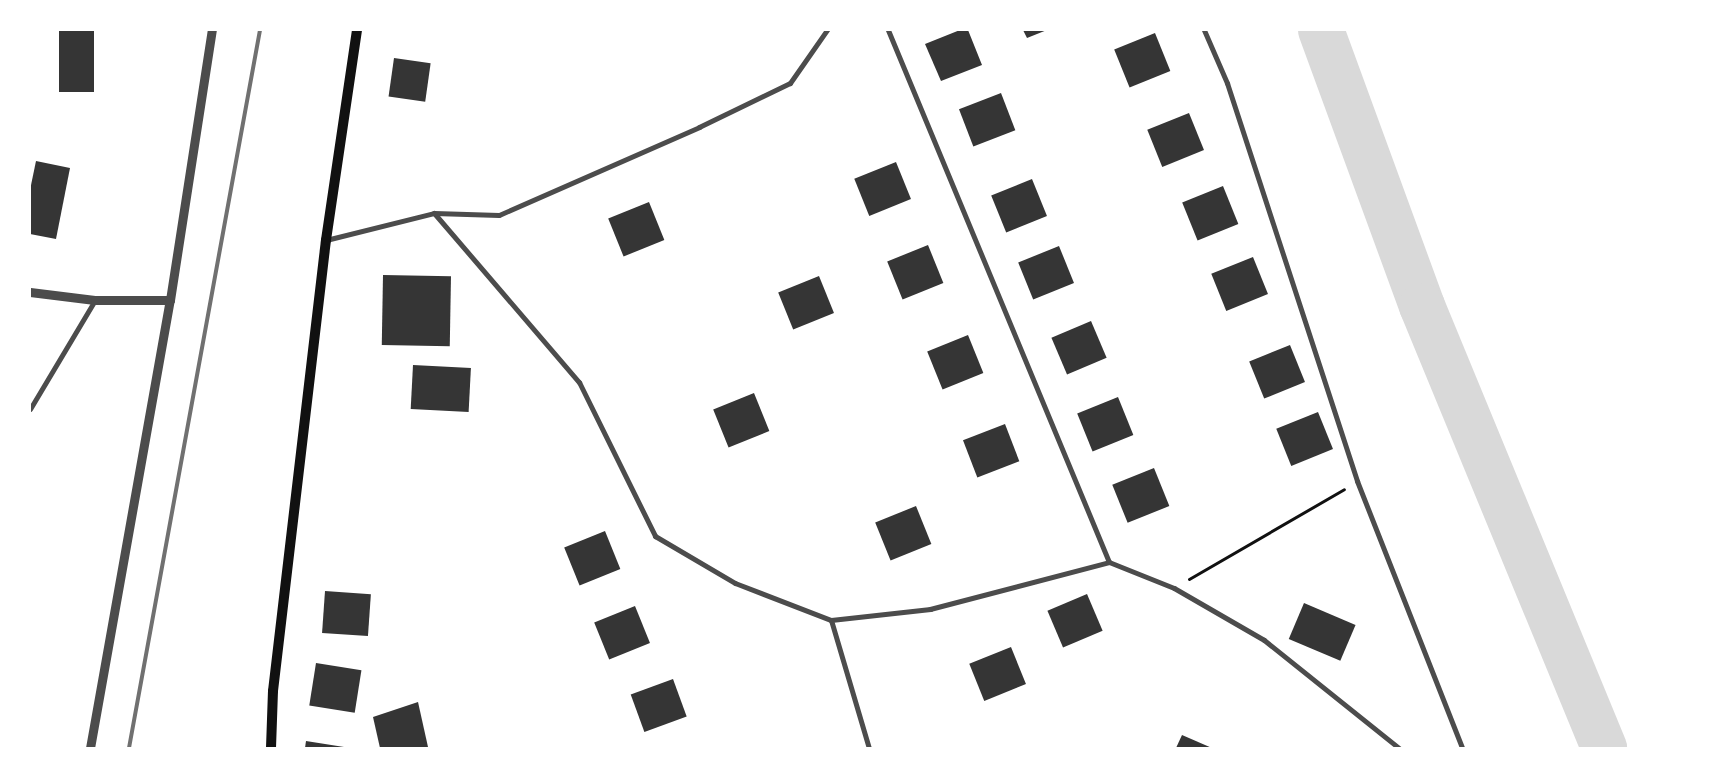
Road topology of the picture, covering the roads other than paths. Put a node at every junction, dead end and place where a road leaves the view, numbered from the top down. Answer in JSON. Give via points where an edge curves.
{"nodes":[{"id":1,"x":212,"y":30,"type":"edge"},
{"id":2,"x":357,"y":30,"type":"edge"},
{"id":3,"x":827,"y":30,"type":"edge"},
{"id":4,"x":888,"y":30,"type":"edge"},
{"id":5,"x":1204,"y":30,"type":"edge"},
{"id":6,"x":434,"y":213,"type":"junction"},
{"id":7,"x":326,"y":240,"type":"junction"},
{"id":8,"x":30,"y":292,"type":"edge"},
{"id":9,"x":95,"y":300,"type":"junction"},
{"id":10,"x":170,"y":300,"type":"junction"},
{"id":11,"x":30,"y":409,"type":"edge"},
{"id":12,"x":1109,"y":562,"type":"junction"},
{"id":13,"x":831,"y":620,"type":"junction"},
{"id":14,"x":90,"y":748,"type":"edge"},
{"id":15,"x":271,"y":748,"type":"edge"},
{"id":16,"x":868,"y":748,"type":"edge"},
{"id":17,"x":1399,"y":748,"type":"edge"},
{"id":18,"x":1462,"y":748,"type":"edge"}],
"edges":[{"from":1,"to":10,"type":"street"},
{"from":2,"to":7,"type":"main road"},
{"from":3,"to":6,"type":"street","via":[[790,83],[699,127],[499,215]]},
{"from":4,"to":12,"type":"street"},
{"from":5,"to":18,"type":"street","via":[[1226,84],[1357,481]]},
{"from":6,"to":7,"type":"street"},
{"from":6,"to":13,"type":"street","via":[[579,382],[655,536],[734,583]]},
{"from":7,"to":15,"type":"main road","via":[[273,691]]},
{"from":8,"to":9,"type":"street"},
{"from":9,"to":10,"type":"street"},
{"from":9,"to":11,"type":"street"},
{"from":10,"to":14,"type":"street"},
{"from":12,"to":13,"type":"street","via":[[930,609]]},
{"from":12,"to":17,"type":"street","via":[[1174,588],[1264,640]]},
{"from":13,"to":16,"type":"street"}]}
